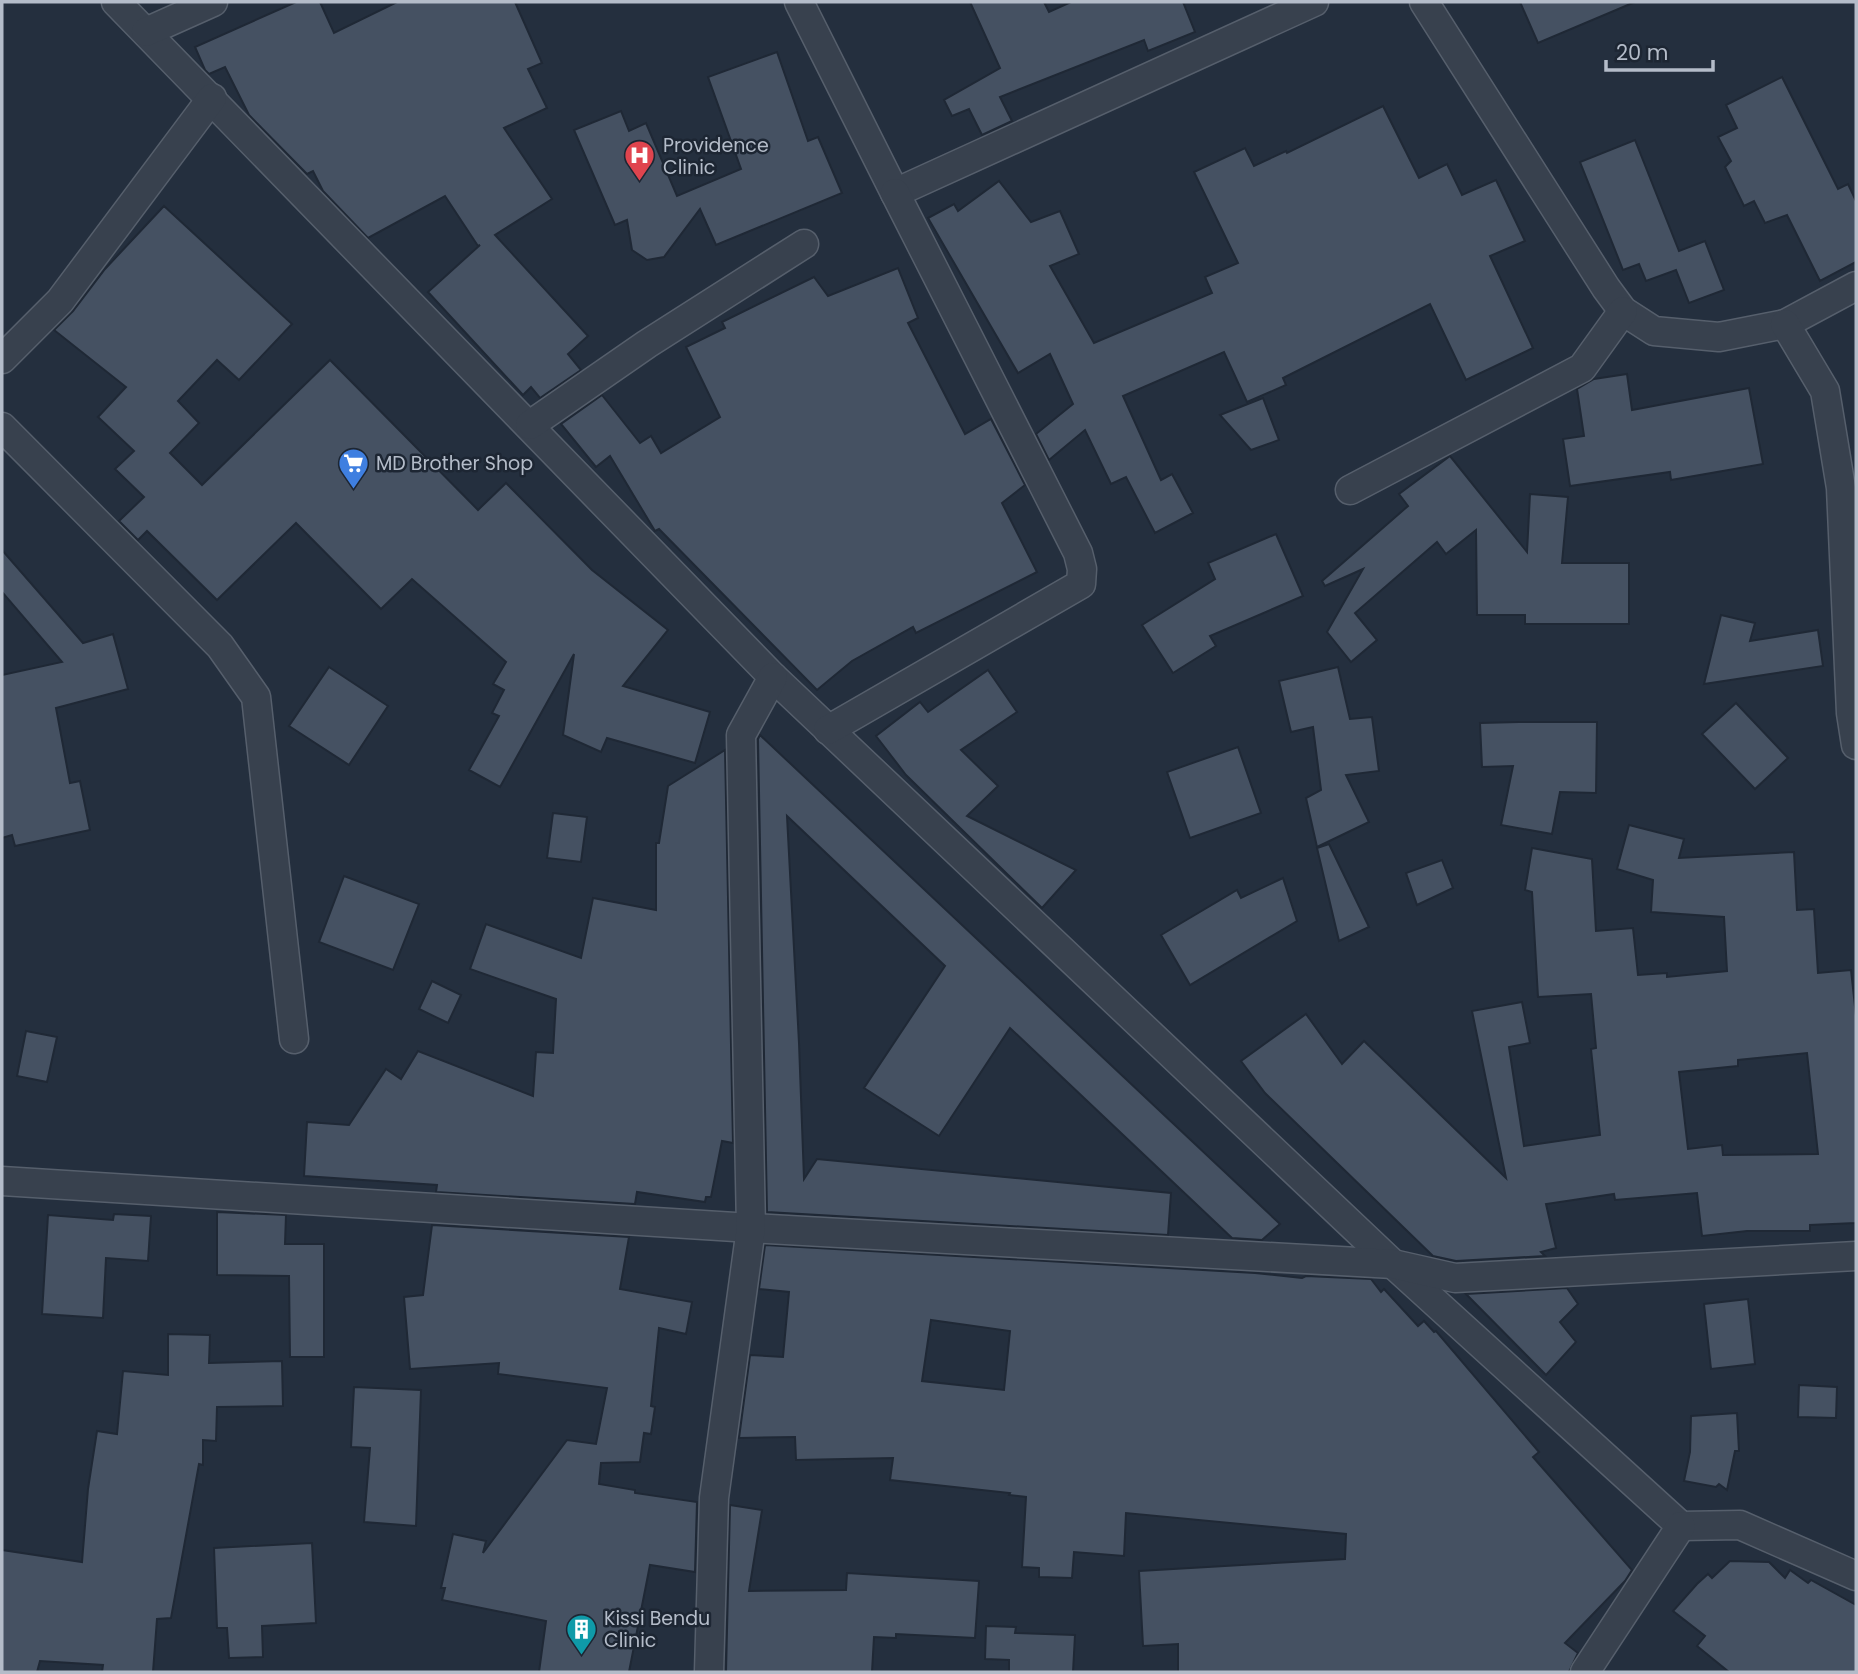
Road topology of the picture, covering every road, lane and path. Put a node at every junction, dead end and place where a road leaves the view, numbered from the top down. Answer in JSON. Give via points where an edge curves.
{"nodes":[{"id":1,"x":116,"y":2,"type":"edge"},
{"id":2,"x":213,"y":2,"type":"edge"},
{"id":3,"x":799,"y":2,"type":"edge"},
{"id":4,"x":1314,"y":2,"type":"edge"},
{"id":5,"x":1424,"y":2,"type":"edge"},
{"id":6,"x":145,"y":32,"type":"junction"},
{"id":7,"x":212,"y":98,"type":"junction"},
{"id":8,"x":894,"y":192,"type":"junction"},
{"id":9,"x":804,"y":244,"type":"dead end"},
{"id":10,"x":1856,"y":286,"type":"edge"},
{"id":11,"x":1623,"y":311,"type":"junction"},
{"id":12,"x":1785,"y":324,"type":"junction"},
{"id":13,"x":2,"y":359,"type":"edge"},
{"id":14,"x":530,"y":425,"type":"junction"},
{"id":15,"x":2,"y":427,"type":"edge"},
{"id":16,"x":1350,"y":490,"type":"dead end"},
{"id":17,"x":773,"y":677,"type":"junction"},
{"id":18,"x":828,"y":730,"type":"junction"},
{"id":19,"x":1856,"y":745,"type":"edge"},
{"id":20,"x":295,"y":1039,"type":"dead end"},
{"id":21,"x":2,"y":1181,"type":"edge"},
{"id":22,"x":751,"y":1228,"type":"junction"},
{"id":23,"x":1856,"y":1256,"type":"edge"},
{"id":24,"x":1393,"y":1264,"type":"junction"},
{"id":25,"x":1681,"y":1526,"type":"junction"},
{"id":26,"x":1856,"y":1576,"type":"edge"},
{"id":27,"x":709,"y":1672,"type":"edge"},
{"id":28,"x":1585,"y":1672,"type":"edge"}],
"edges":[{"from":1,"to":6,"type":"street"},
{"from":2,"to":6,"type":"street"},
{"from":3,"to":8,"type":"street"},
{"from":4,"to":8,"type":"street"},
{"from":5,"to":11,"type":"street"},
{"from":6,"to":7,"type":"street"},
{"from":7,"to":13,"type":"street","via":[[60,301]]},
{"from":7,"to":14,"type":"street"},
{"from":8,"to":18,"type":"street","via":[[1078,553],[1081,584]]},
{"from":9,"to":14,"type":"street"},
{"from":10,"to":12,"type":"street"},
{"from":11,"to":12,"type":"street","via":[[1654,331],[1719,337]]},
{"from":11,"to":16,"type":"street","via":[[1582,368]]},
{"from":12,"to":19,"type":"street","via":[[1825,391],[1841,488]]},
{"from":14,"to":17,"type":"street"},
{"from":15,"to":20,"type":"street","via":[[220,646],[256,697]]},
{"from":17,"to":18,"type":"street"},
{"from":17,"to":22,"type":"street","via":[[741,734]]},
{"from":18,"to":24,"type":"street"},
{"from":21,"to":22,"type":"street"},
{"from":22,"to":24,"type":"street"},
{"from":22,"to":27,"type":"street","via":[[714,1498]]},
{"from":23,"to":24,"type":"street","via":[[1455,1278]]},
{"from":24,"to":25,"type":"street"},
{"from":25,"to":26,"type":"street","via":[[1740,1525]]},
{"from":25,"to":28,"type":"street"}]}
